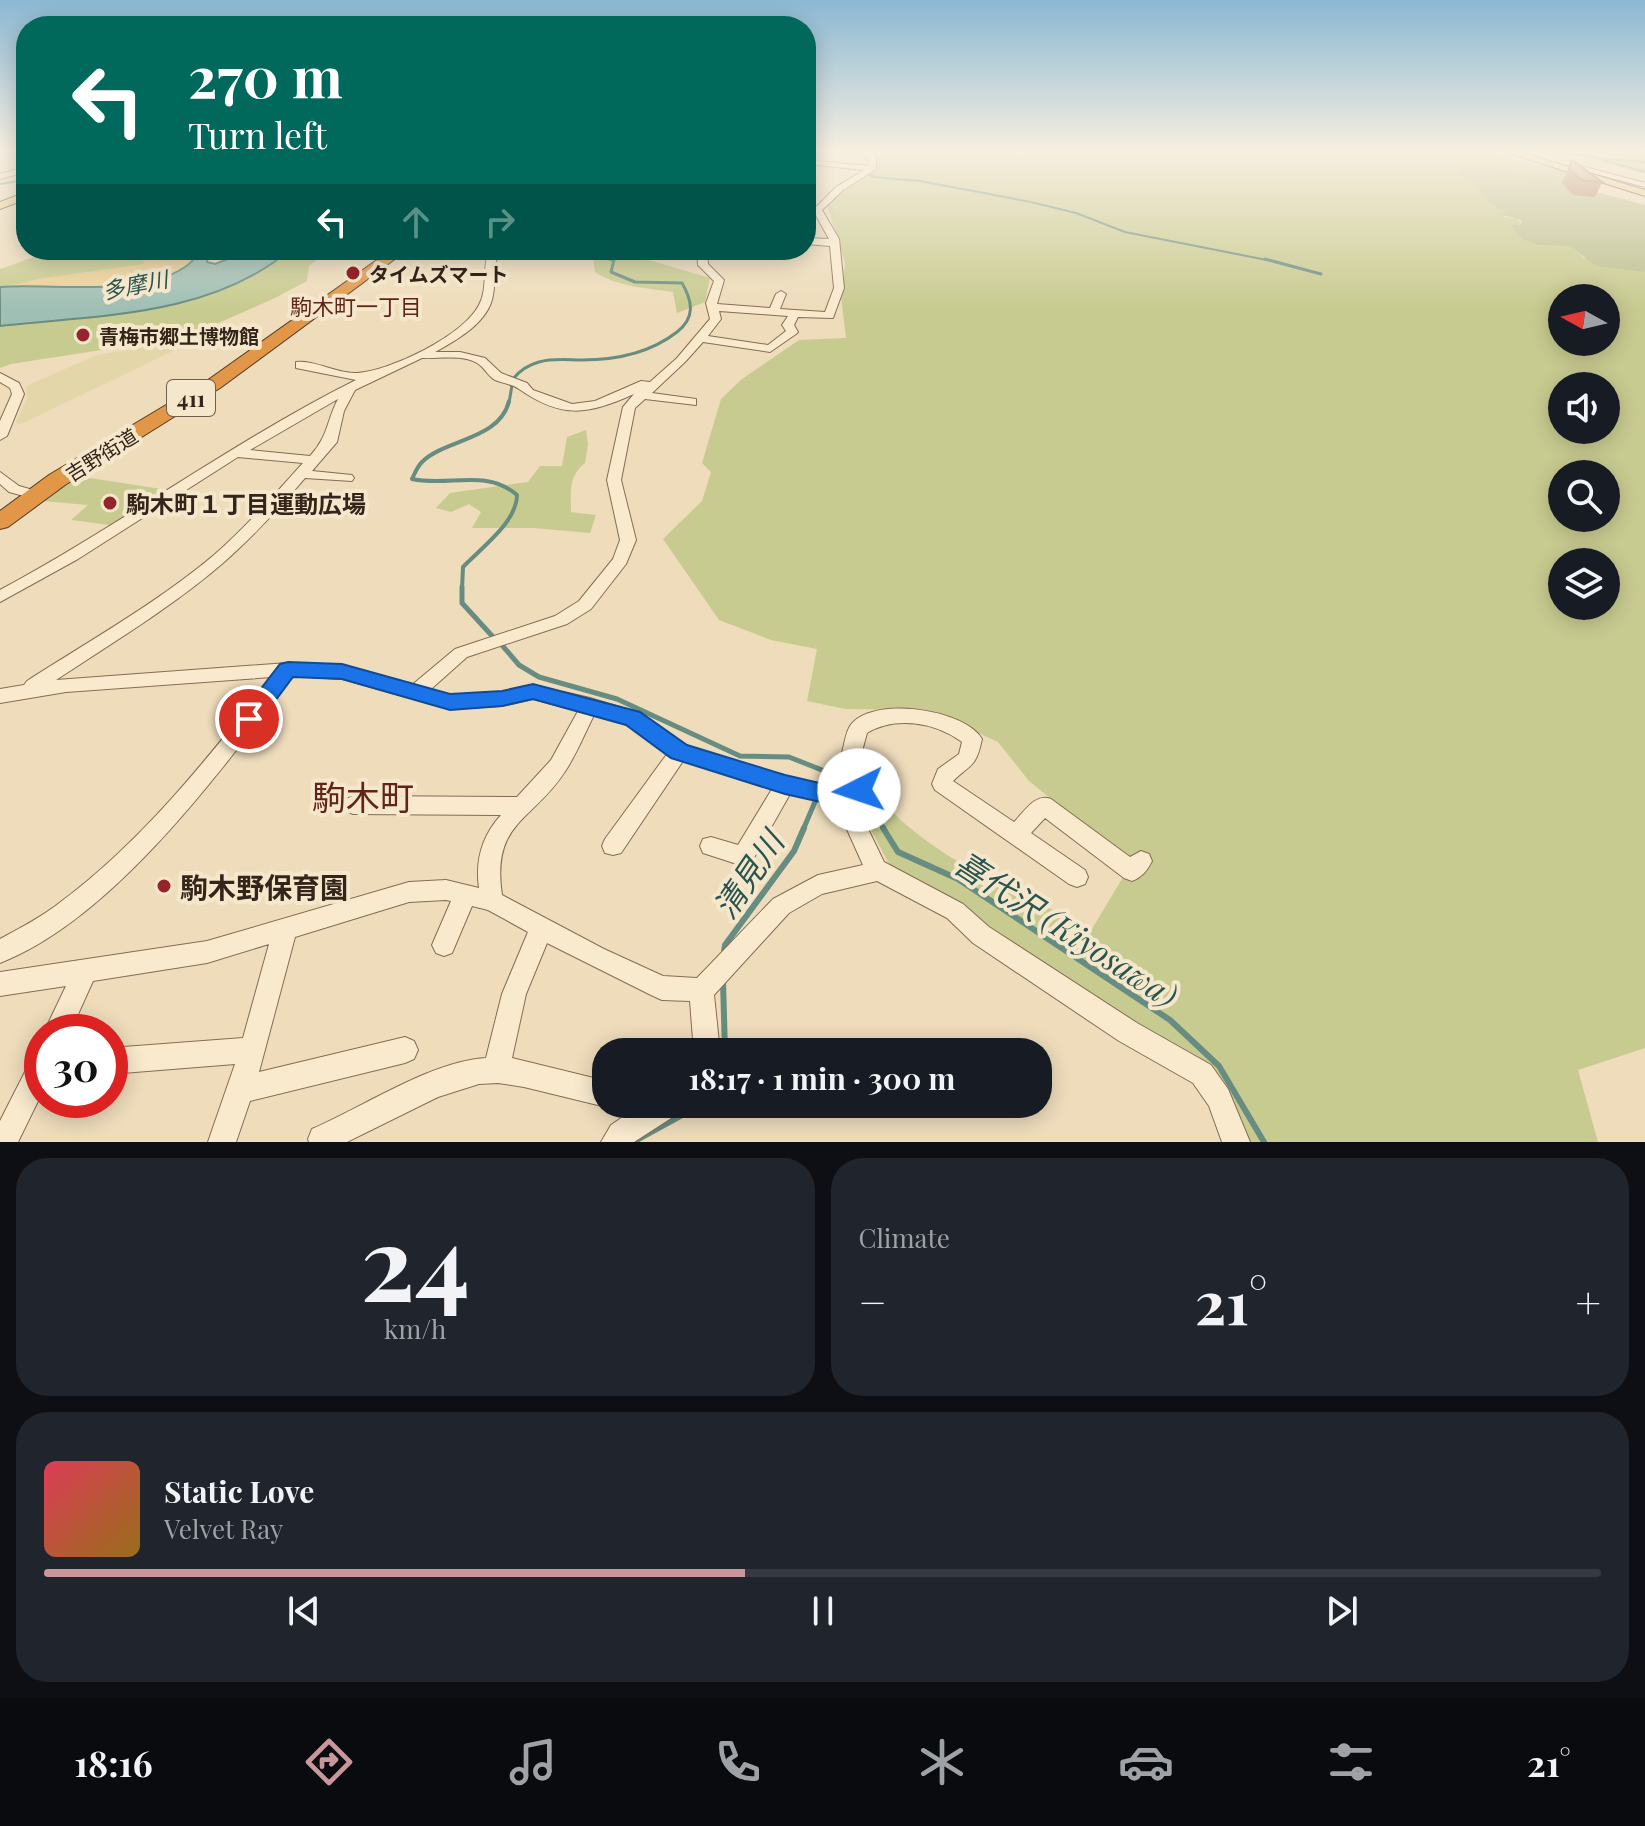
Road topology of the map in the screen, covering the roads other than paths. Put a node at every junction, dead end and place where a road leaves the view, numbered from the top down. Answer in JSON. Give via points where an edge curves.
{"nodes":[{"id":1,"x":816,"y":216,"type":"edge"},
{"id":2,"x":816,"y":242,"type":"edge"},
{"id":3,"x":833,"y":243,"type":"junction"},
{"id":4,"x":386,"y":260,"type":"edge"},
{"id":5,"x":490,"y":260,"type":"edge"},
{"id":6,"x":703,"y":260,"type":"edge"},
{"id":7,"x":781,"y":294,"type":"dead end"},
{"id":8,"x":712,"y":307,"type":"junction"},
{"id":9,"x":774,"y":311,"type":"junction"},
{"id":10,"x":795,"y":313,"type":"junction"},
{"id":11,"x":700,"y":338,"type":"junction"},
{"id":12,"x":416,"y":357,"type":"junction"},
{"id":13,"x":300,"y":365,"type":"dead end"},
{"id":14,"x":0,"y":377,"type":"edge"},
{"id":15,"x":661,"y":377,"type":"junction"},
{"id":16,"x":349,"y":390,"type":"junction"},
{"id":17,"x":639,"y":395,"type":"junction"},
{"id":18,"x":692,"y":402,"type":"dead end"},
{"id":19,"x":0,"y":436,"type":"edge"},
{"id":20,"x":238,"y":453,"type":"junction"},
{"id":21,"x":314,"y":460,"type":"junction"},
{"id":22,"x":302,"y":474,"type":"junction"},
{"id":23,"x":0,"y":476,"type":"edge"},
{"id":24,"x":347,"y":478,"type":"dead end"},
{"id":25,"x":35,"y":495,"type":"junction"},
{"id":26,"x":0,"y":522,"type":"edge"},
{"id":27,"x":0,"y":597,"type":"edge"},
{"id":28,"x":288,"y":669,"type":"junction"},
{"id":29,"x":28,"y":689,"type":"junction"},
{"id":30,"x":414,"y":693,"type":"junction"},
{"id":31,"x":0,"y":696,"type":"edge"},
{"id":32,"x":590,"y":705,"type":"junction"},
{"id":33,"x":679,"y":752,"type":"junction"},
{"id":34,"x":785,"y":785,"type":"junction"},
{"id":35,"x":836,"y":794,"type":"junction"},
{"id":36,"x":353,"y":805,"type":"dead end"},
{"id":37,"x":522,"y":806,"type":"junction"},
{"id":38,"x":1016,"y":835,"type":"junction"},
{"id":39,"x":613,"y":846,"type":"dead end"},
{"id":40,"x":711,"y":846,"type":"dead end"},
{"id":41,"x":1141,"y":861,"type":"dead end"},
{"id":42,"x":876,"y":869,"type":"junction"},
{"id":43,"x":1077,"y":877,"type":"dead end"},
{"id":44,"x":465,"y":895,"type":"junction"},
{"id":45,"x":492,"y":901,"type":"junction"},
{"id":46,"x":542,"y":927,"type":"junction"},
{"id":47,"x":285,"y":930,"type":"junction"},
{"id":48,"x":444,"y":945,"type":"dead end"},
{"id":49,"x":0,"y":952,"type":"edge"},
{"id":50,"x":84,"y":973,"type":"junction"},
{"id":51,"x":0,"y":984,"type":"edge"},
{"id":52,"x":701,"y":990,"type":"junction"},
{"id":53,"x":65,"y":1014,"type":"edge"},
{"id":54,"x":706,"y":1038,"type":"edge"},
{"id":55,"x":251,"y":1050,"type":"junction"},
{"id":56,"x":405,"y":1050,"type":"dead end"},
{"id":57,"x":128,"y":1060,"type":"edge"},
{"id":58,"x":496,"y":1070,"type":"junction"},
{"id":59,"x":241,"y":1090,"type":"junction"},
{"id":60,"x":592,"y":1091,"type":"edge"},
{"id":61,"x":24,"y":1102,"type":"edge"},
{"id":62,"x":641,"y":1118,"type":"edge"},
{"id":63,"x":322,"y":1139,"type":"dead end"},
{"id":64,"x":4,"y":1142,"type":"edge"},
{"id":65,"x":222,"y":1142,"type":"edge"},
{"id":66,"x":615,"y":1142,"type":"edge"},
{"id":67,"x":1236,"y":1142,"type":"edge"}],
"edges":[{"from":1,"to":3,"type":"street"},
{"from":2,"to":3,"type":"street"},
{"from":3,"to":10,"type":"street","via":[[839,288],[829,316]]},
{"from":4,"to":25,"type":"highway","name":"吉野街道","number":"411","via":[[221,379]]},
{"from":5,"to":12,"type":"street","via":[[484,307]]},
{"from":6,"to":8,"type":"street","via":[[719,280]]},
{"from":7,"to":9,"type":"street"},
{"from":8,"to":9,"type":"street"},
{"from":8,"to":11,"type":"street","via":[[716,319]]},
{"from":9,"to":10,"type":"street"},
{"from":10,"to":11,"type":"street","via":[[788,325],[792,332],[770,349]]},
{"from":11,"to":15,"type":"street"},
{"from":12,"to":13,"type":"street","via":[[363,377]]},
{"from":12,"to":15,"type":"street","via":[[474,358],[552,403],[583,407]]},
{"from":12,"to":16,"type":"street"},
{"from":14,"to":19,"type":"street","via":[[18,394]]},
{"from":15,"to":17,"type":"street"},
{"from":16,"to":20,"type":"street"},
{"from":16,"to":21,"type":"street","via":[[330,442]]},
{"from":17,"to":18,"type":"street"},
{"from":17,"to":30,"type":"street","via":[[629,407],[614,480],[628,540],[620,560],[585,605],[561,620],[461,653]]},
{"from":20,"to":21,"type":"street"},
{"from":20,"to":27,"type":"street"},
{"from":21,"to":22,"type":"street"},
{"from":22,"to":24,"type":"street"},
{"from":22,"to":29,"type":"street","via":[[217,560]]},
{"from":23,"to":25,"type":"street","via":[[14,489]]},
{"from":25,"to":26,"type":"highway","name":"吉野街道","number":"411"},
{"from":28,"to":29,"type":"street"},
{"from":28,"to":30,"type":"street","via":[[342,672]]},
{"from":28,"to":49,"type":"street","via":[[148,838],[67,911]]},
{"from":29,"to":31,"type":"street"},
{"from":30,"to":32,"type":"street","via":[[450,702],[533,692]]},
{"from":32,"to":33,"type":"street","via":[[632,718]]},
{"from":32,"to":37,"type":"street","via":[[558,766]]},
{"from":33,"to":34,"type":"street"},
{"from":33,"to":39,"type":"street"},
{"from":34,"to":35,"type":"street"},
{"from":34,"to":40,"type":"street","via":[[743,856]]},
{"from":35,"to":38,"type":"street","via":[[864,773],[851,756],[858,729],[880,717],[937,722],[972,739],[968,758],[945,775],[942,784]]},
{"from":35,"to":42,"type":"street"},
{"from":36,"to":37,"type":"street"},
{"from":37,"to":45,"type":"street","via":[[491,847]]},
{"from":38,"to":41,"type":"street","via":[[1044,805],[1132,871]]},
{"from":38,"to":43,"type":"street"},
{"from":42,"to":52,"type":"street","via":[[818,885],[781,906]]},
{"from":42,"to":67,"type":"street","via":[[955,911],[981,935],[1202,1074],[1219,1098]]},
{"from":44,"to":45,"type":"street"},
{"from":44,"to":47,"type":"street","via":[[409,892]]},
{"from":44,"to":48,"type":"street"},
{"from":45,"to":46,"type":"street"},
{"from":46,"to":52,"type":"street","via":[[662,988]]},
{"from":46,"to":58,"type":"street","via":[[514,994]]},
{"from":47,"to":50,"type":"street","via":[[207,952]]},
{"from":47,"to":55,"type":"street"},
{"from":50,"to":51,"type":"street"},
{"from":50,"to":53,"type":"street"},
{"from":52,"to":54,"type":"street"},
{"from":55,"to":57,"type":"street"},
{"from":55,"to":59,"type":"street"},
{"from":56,"to":59,"type":"street"},
{"from":58,"to":60,"type":"street"},
{"from":58,"to":63,"type":"street","via":[[440,1081]]},
{"from":59,"to":65,"type":"street"},
{"from":61,"to":64,"type":"street"},
{"from":62,"to":66,"type":"street"}]}
